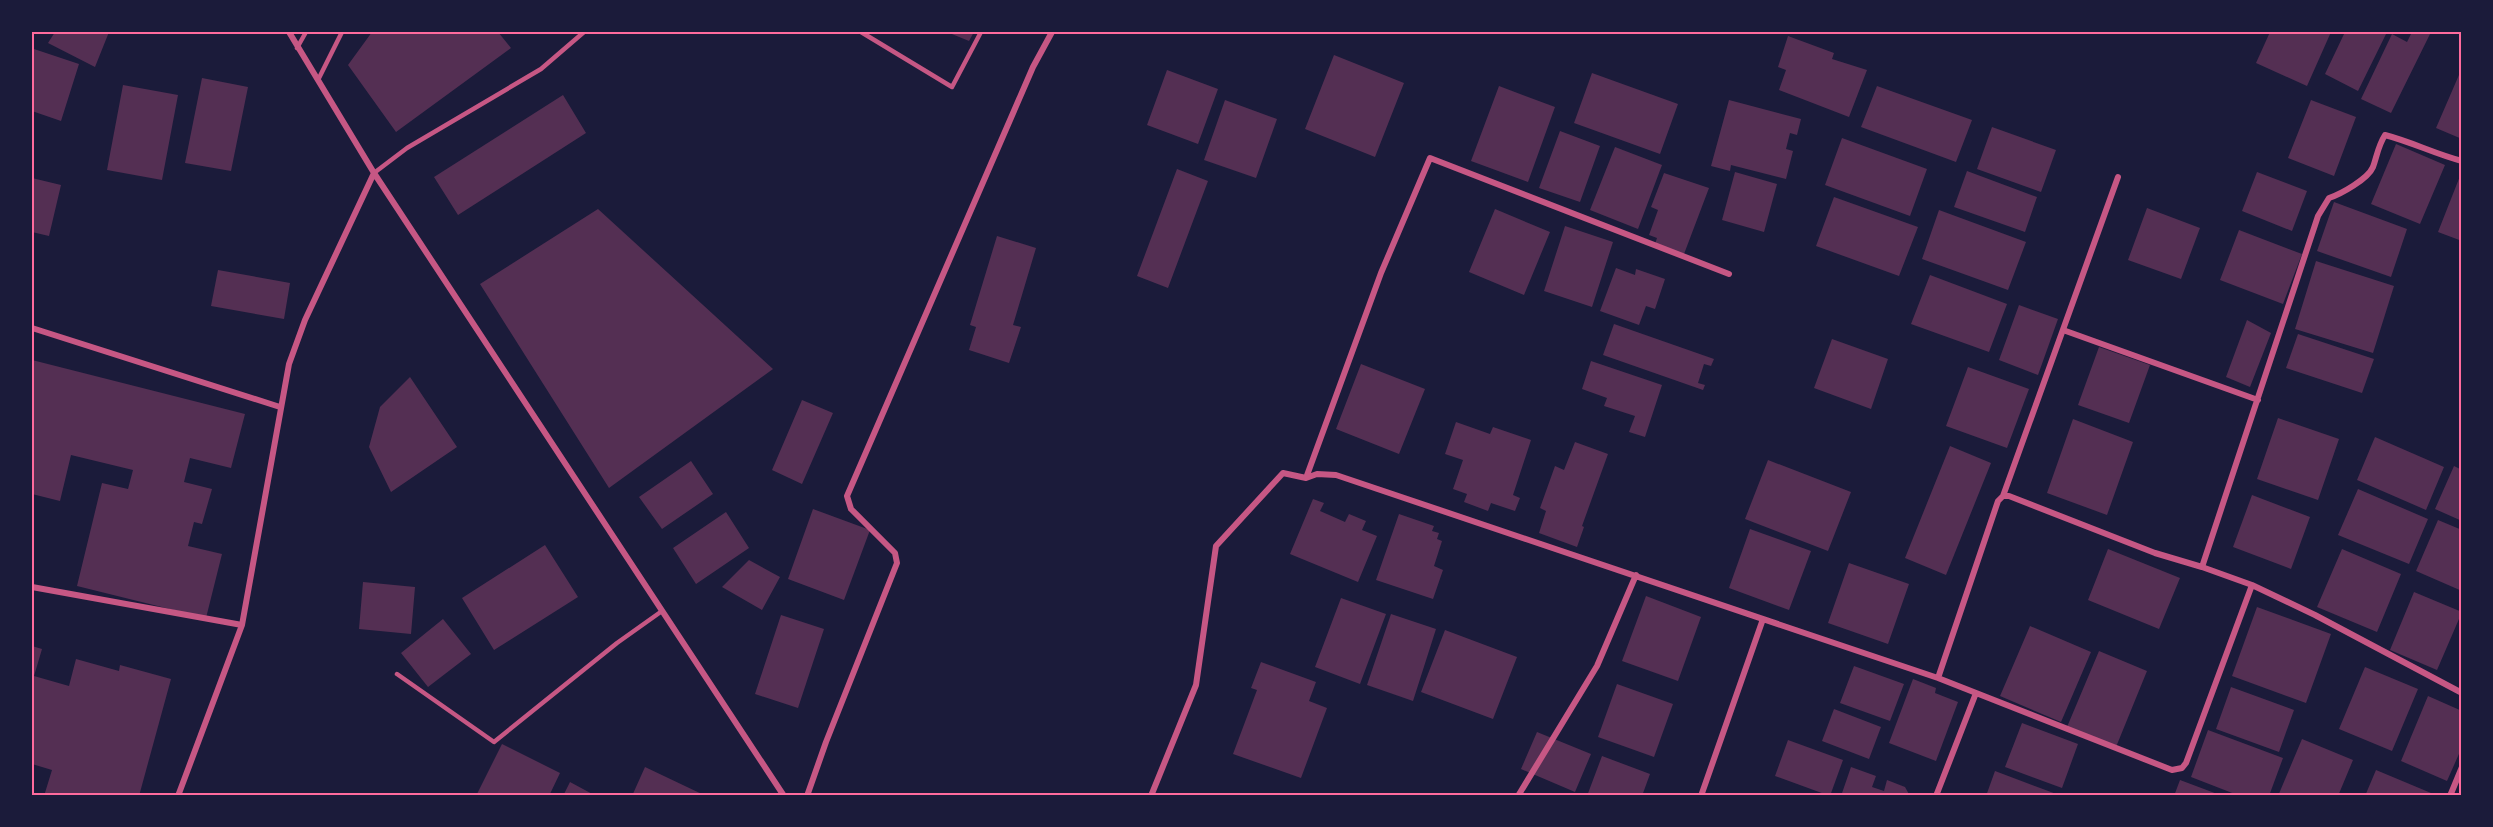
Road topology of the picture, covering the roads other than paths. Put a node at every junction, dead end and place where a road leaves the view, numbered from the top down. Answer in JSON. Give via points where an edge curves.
{"nodes":[{"id":1,"x":288,"y":32,"type":"edge"},
{"id":2,"x":306,"y":32,"type":"edge"},
{"id":3,"x":342,"y":32,"type":"edge"},
{"id":4,"x":584,"y":32,"type":"edge"},
{"id":5,"x":861,"y":32,"type":"edge"},
{"id":6,"x":981,"y":32,"type":"edge"},
{"id":7,"x":1052,"y":32,"type":"edge"},
{"id":8,"x":297,"y":48,"type":"junction"},
{"id":9,"x":318,"y":80,"type":"junction"},
{"id":10,"x":2462,"y":161,"type":"edge"},
{"id":11,"x":374,"y":173,"type":"junction"},
{"id":12,"x":2118,"y":177,"type":"dead end"},
{"id":13,"x":1729,"y":274,"type":"dead end"},
{"id":14,"x":32,"y":328,"type":"edge"},
{"id":15,"x":2063,"y":330,"type":"junction"},
{"id":16,"x":2258,"y":400,"type":"junction"},
{"id":17,"x":280,"y":407,"type":"junction"},
{"id":18,"x":1306,"y":478,"type":"junction"},
{"id":19,"x":2003,"y":496,"type":"junction"},
{"id":20,"x":2202,"y":567,"type":"junction"},
{"id":21,"x":1636,"y":575,"type":"junction"},
{"id":22,"x":2252,"y":585,"type":"junction"},
{"id":23,"x":32,"y":587,"type":"edge"},
{"id":24,"x":662,"y":610,"type":"junction"},
{"id":25,"x":1763,"y":619,"type":"junction"},
{"id":26,"x":242,"y":625,"type":"junction"},
{"id":27,"x":397,"y":674,"type":"dead end"},
{"id":28,"x":1938,"y":678,"type":"junction"},
{"id":29,"x":1976,"y":693,"type":"junction"},
{"id":30,"x":2462,"y":693,"type":"edge"},
{"id":31,"x":2462,"y":767,"type":"edge"},
{"id":32,"x":178,"y":795,"type":"edge"},
{"id":33,"x":784,"y":795,"type":"edge"},
{"id":34,"x":807,"y":795,"type":"edge"},
{"id":35,"x":1151,"y":795,"type":"edge"},
{"id":36,"x":1518,"y":795,"type":"edge"},
{"id":37,"x":1701,"y":795,"type":"edge"},
{"id":38,"x":1936,"y":795,"type":"edge"},
{"id":39,"x":2450,"y":795,"type":"edge"}],
"edges":[{"from":1,"to":8,"type":"street"},
{"from":2,"to":8,"type":"lane"},
{"from":3,"to":9,"type":"lane"},
{"from":4,"to":11,"type":"lane","via":[[541,69],[407,148]]},
{"from":5,"to":6,"type":"lane","via":[[952,87]]},
{"from":7,"to":34,"type":"street","via":[[1033,67],[847,496],[851,509],[895,553],[897,563]]},
{"from":8,"to":9,"type":"street"},
{"from":9,"to":11,"type":"street"},
{"from":10,"to":16,"type":"street","via":[[2385,135],[2372,169],[2342,193],[2329,198],[2318,216]]},
{"from":11,"to":17,"type":"street","via":[[305,320],[289,364]]},
{"from":11,"to":24,"type":"street"},
{"from":12,"to":15,"type":"street"},
{"from":13,"to":18,"type":"street","via":[[1430,158],[1381,273]]},
{"from":14,"to":17,"type":"street"},
{"from":15,"to":16,"type":"street"},
{"from":15,"to":19,"type":"street"},
{"from":16,"to":20,"type":"street"},
{"from":17,"to":26,"type":"street"},
{"from":18,"to":21,"type":"street","via":[[1336,475]]},
{"from":18,"to":35,"type":"street","via":[[1282,472],[1216,546],[1196,685]]},
{"from":19,"to":20,"type":"street","via":[[2155,554]]},
{"from":19,"to":28,"type":"street","via":[[1998,501]]},
{"from":20,"to":22,"type":"street"},
{"from":21,"to":25,"type":"street"},
{"from":21,"to":36,"type":"street","via":[[1597,666]]},
{"from":22,"to":29,"type":"street","via":[[2186,763],[2177,770]]},
{"from":22,"to":30,"type":"street"},
{"from":23,"to":26,"type":"street"},
{"from":24,"to":27,"type":"lane","via":[[494,742]]},
{"from":24,"to":33,"type":"street"},
{"from":25,"to":28,"type":"street"},
{"from":25,"to":37,"type":"street"},
{"from":26,"to":32,"type":"street"},
{"from":28,"to":29,"type":"street"},
{"from":29,"to":38,"type":"street"},
{"from":31,"to":39,"type":"street"}]}
